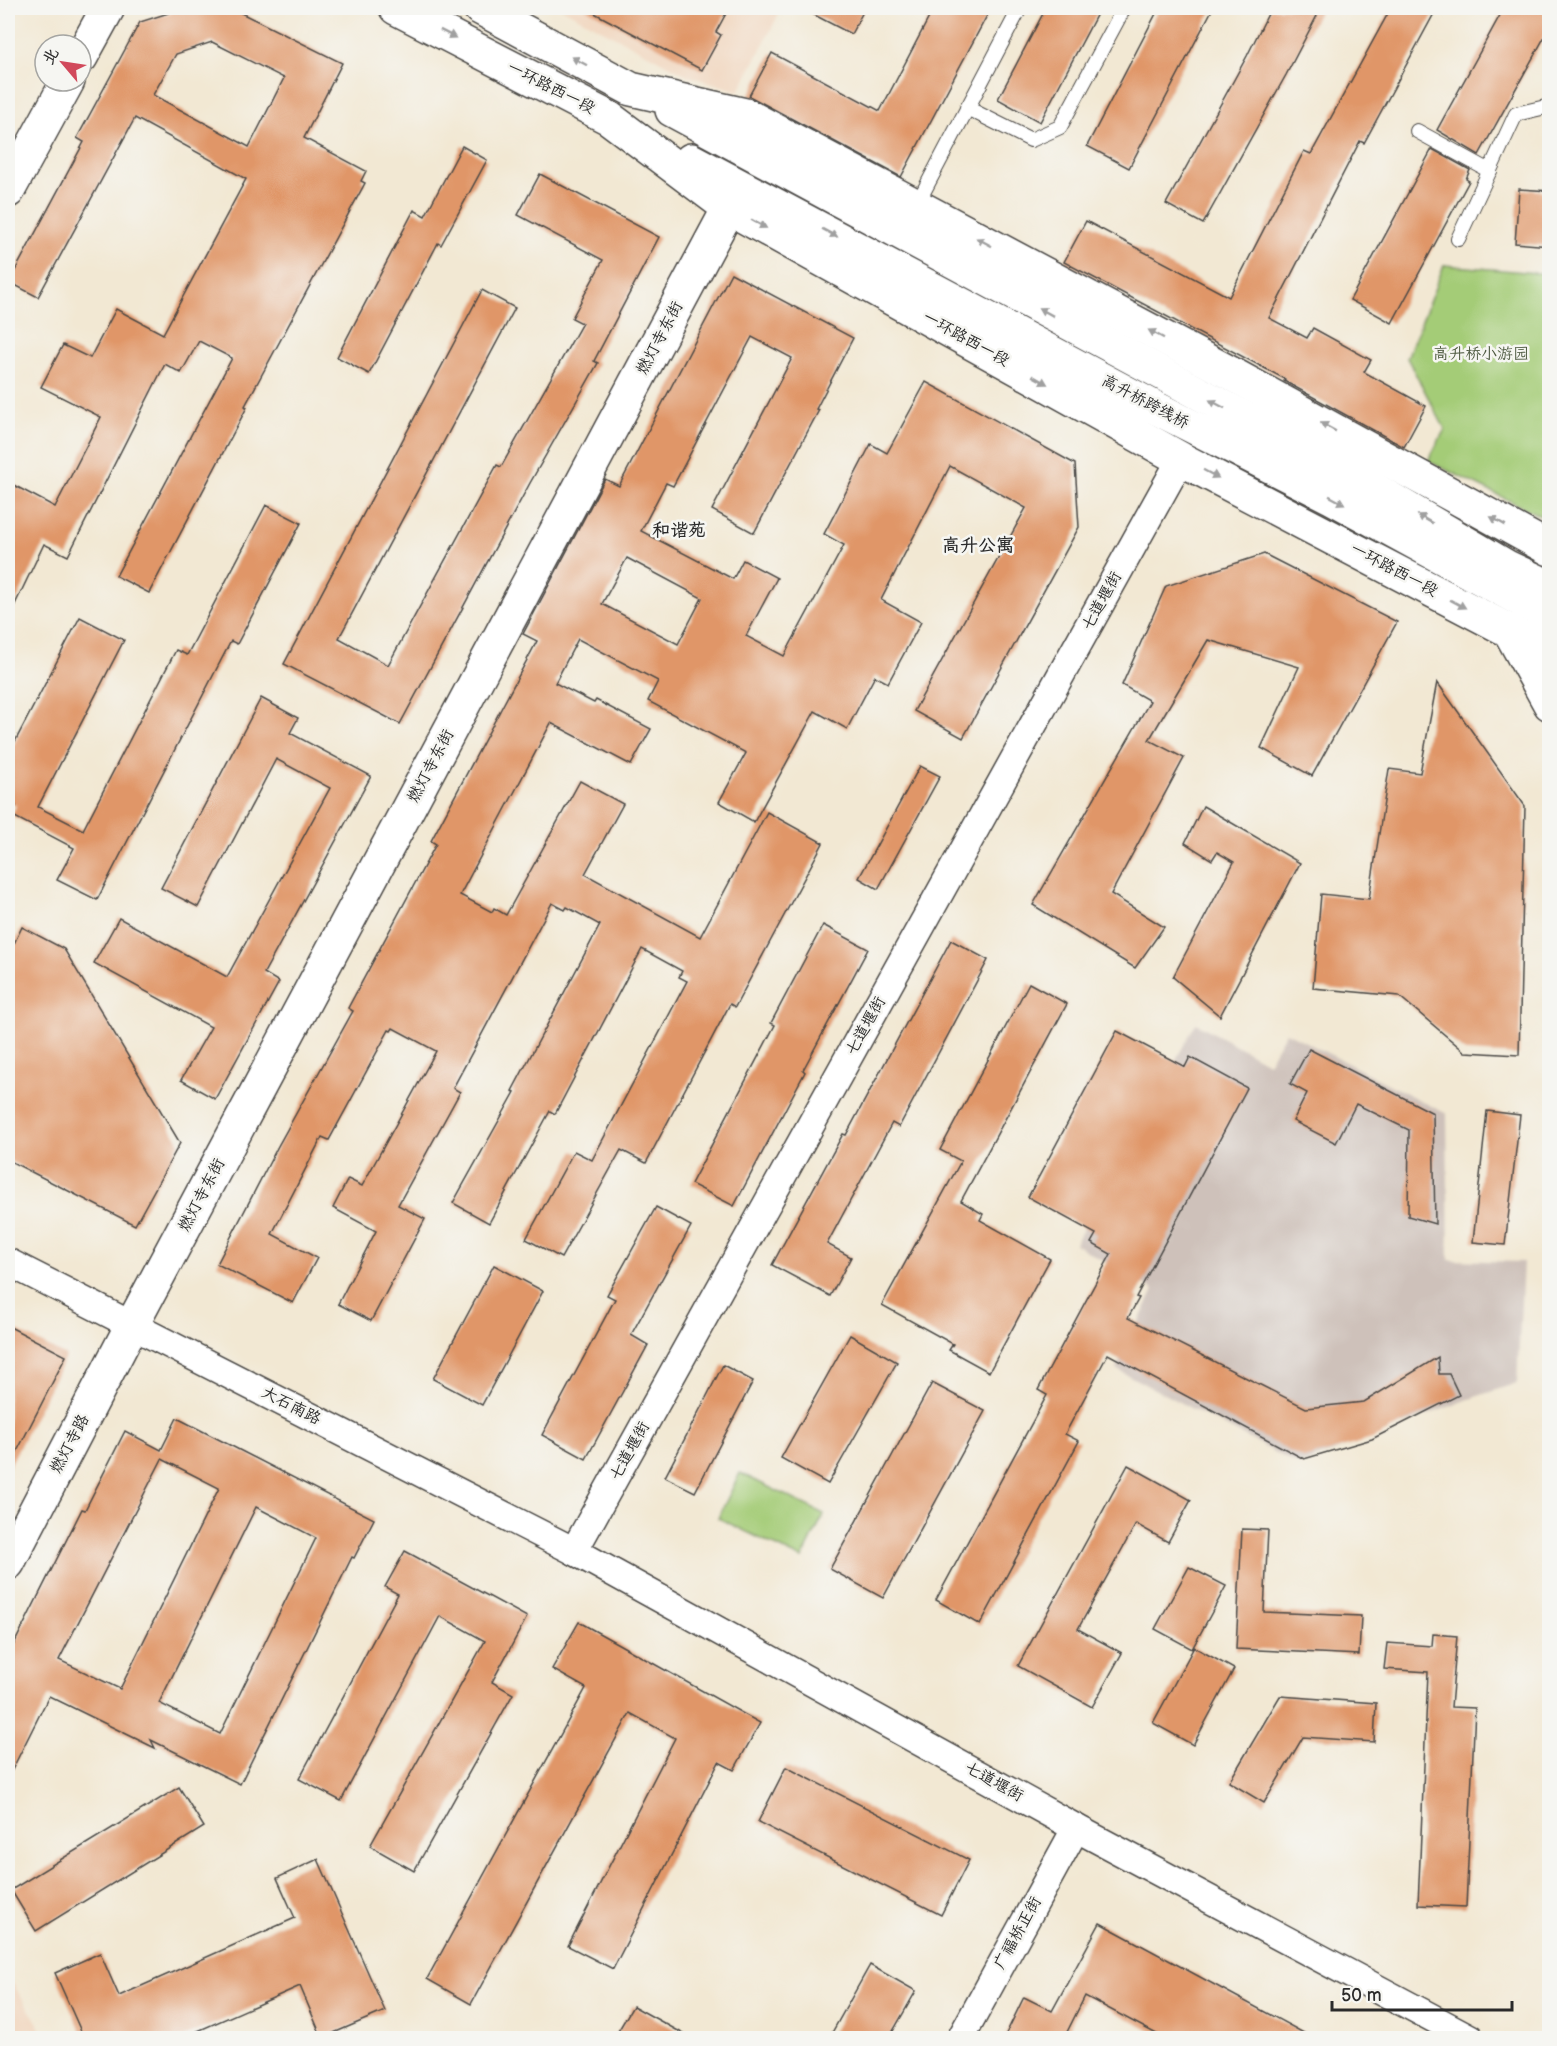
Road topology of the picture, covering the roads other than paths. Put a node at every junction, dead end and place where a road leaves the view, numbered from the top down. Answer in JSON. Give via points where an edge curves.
{"nodes":[{"id":1,"x":108,"y":8,"type":"edge"},
{"id":2,"x":396,"y":8,"type":"edge"},
{"id":3,"x":480,"y":8,"type":"edge"},
{"id":4,"x":1020,"y":8,"type":"edge"},
{"id":5,"x":1124,"y":8,"type":"edge"},
{"id":6,"x":93,"y":35,"type":"edge"},
{"id":7,"x":631,"y":89,"type":"junction"},
{"id":8,"x":61,"y":93,"type":"edge"},
{"id":9,"x":1550,"y":106,"type":"edge"},
{"id":10,"x":967,"y":108,"type":"junction"},
{"id":11,"x":1417,"y":130,"type":"dead end"},
{"id":12,"x":1490,"y":171,"type":"junction"},
{"id":13,"x":8,"y":191,"type":"edge"},
{"id":14,"x":735,"y":197,"type":"junction"},
{"id":15,"x":916,"y":206,"type":"junction"},
{"id":16,"x":1458,"y":238,"type":"dead end"},
{"id":17,"x":1181,"y":459,"type":"junction"},
{"id":18,"x":1550,"y":549,"type":"edge"},
{"id":19,"x":1550,"y":587,"type":"edge"},
{"id":20,"x":1550,"y":616,"type":"edge"},
{"id":21,"x":1509,"y":630,"type":"junction"},
{"id":22,"x":1550,"y":652,"type":"edge"},
{"id":23,"x":1550,"y":704,"type":"edge"},
{"id":24,"x":8,"y":1262,"type":"edge"},
{"id":25,"x":132,"y":1325,"type":"junction"},
{"id":26,"x":574,"y":1551,"type":"junction"},
{"id":27,"x":8,"y":1563,"type":"edge"},
{"id":28,"x":1076,"y":1828,"type":"junction"},
{"id":29,"x":961,"y":2038,"type":"edge"},
{"id":30,"x":1470,"y":2038,"type":"edge"}],
"edges":[{"from":1,"to":6,"type":"main road"},
{"from":2,"to":14,"type":"main road","name":"一环路西一段","one_way":true,"via":[[609,118]]},
{"from":7,"to":3,"type":"main road","one_way":true},
{"from":4,"to":10,"type":"lane"},
{"from":5,"to":10,"type":"lane","via":[[1060,127],[1031,140]]},
{"from":7,"to":15,"type":"main road","via":[[746,115]]},
{"from":19,"to":7,"type":"main road","name":"高升桥跨线桥","one_way":true,"via":[[1507,567],[1340,469]]},
{"from":8,"to":13,"type":"main road"},
{"from":9,"to":12,"type":"lane","via":[[1516,114]]},
{"from":10,"to":15,"type":"lane"},
{"from":11,"to":12,"type":"lane"},
{"from":12,"to":16,"type":"lane"},
{"from":14,"to":17,"type":"main road","name":"一环路西一段","one_way":true},
{"from":14,"to":20,"type":"main road","name":"高升桥跨线桥","one_way":true,"via":[[1331,497]]},
{"from":14,"to":25,"type":"main road","name":"燃灯寺东街"},
{"from":18,"to":15,"type":"main road","one_way":true},
{"from":17,"to":21,"type":"main road","name":"一环路西一段","one_way":true},
{"from":17,"to":26,"type":"street","name":"七道堰街"},
{"from":21,"to":22,"type":"main road","name":"一环路西一段"},
{"from":21,"to":23,"type":"main road"},
{"from":24,"to":25,"type":"street","name":"大石南路"},
{"from":25,"to":26,"type":"street","name":"大石南路"},
{"from":25,"to":27,"type":"main road","name":"燃灯寺路"},
{"from":26,"to":28,"type":"street","name":"七道堰街"},
{"from":28,"to":29,"type":"street","name":"广福桥正街"},
{"from":28,"to":30,"type":"street","name":"七道堰街"}]}
